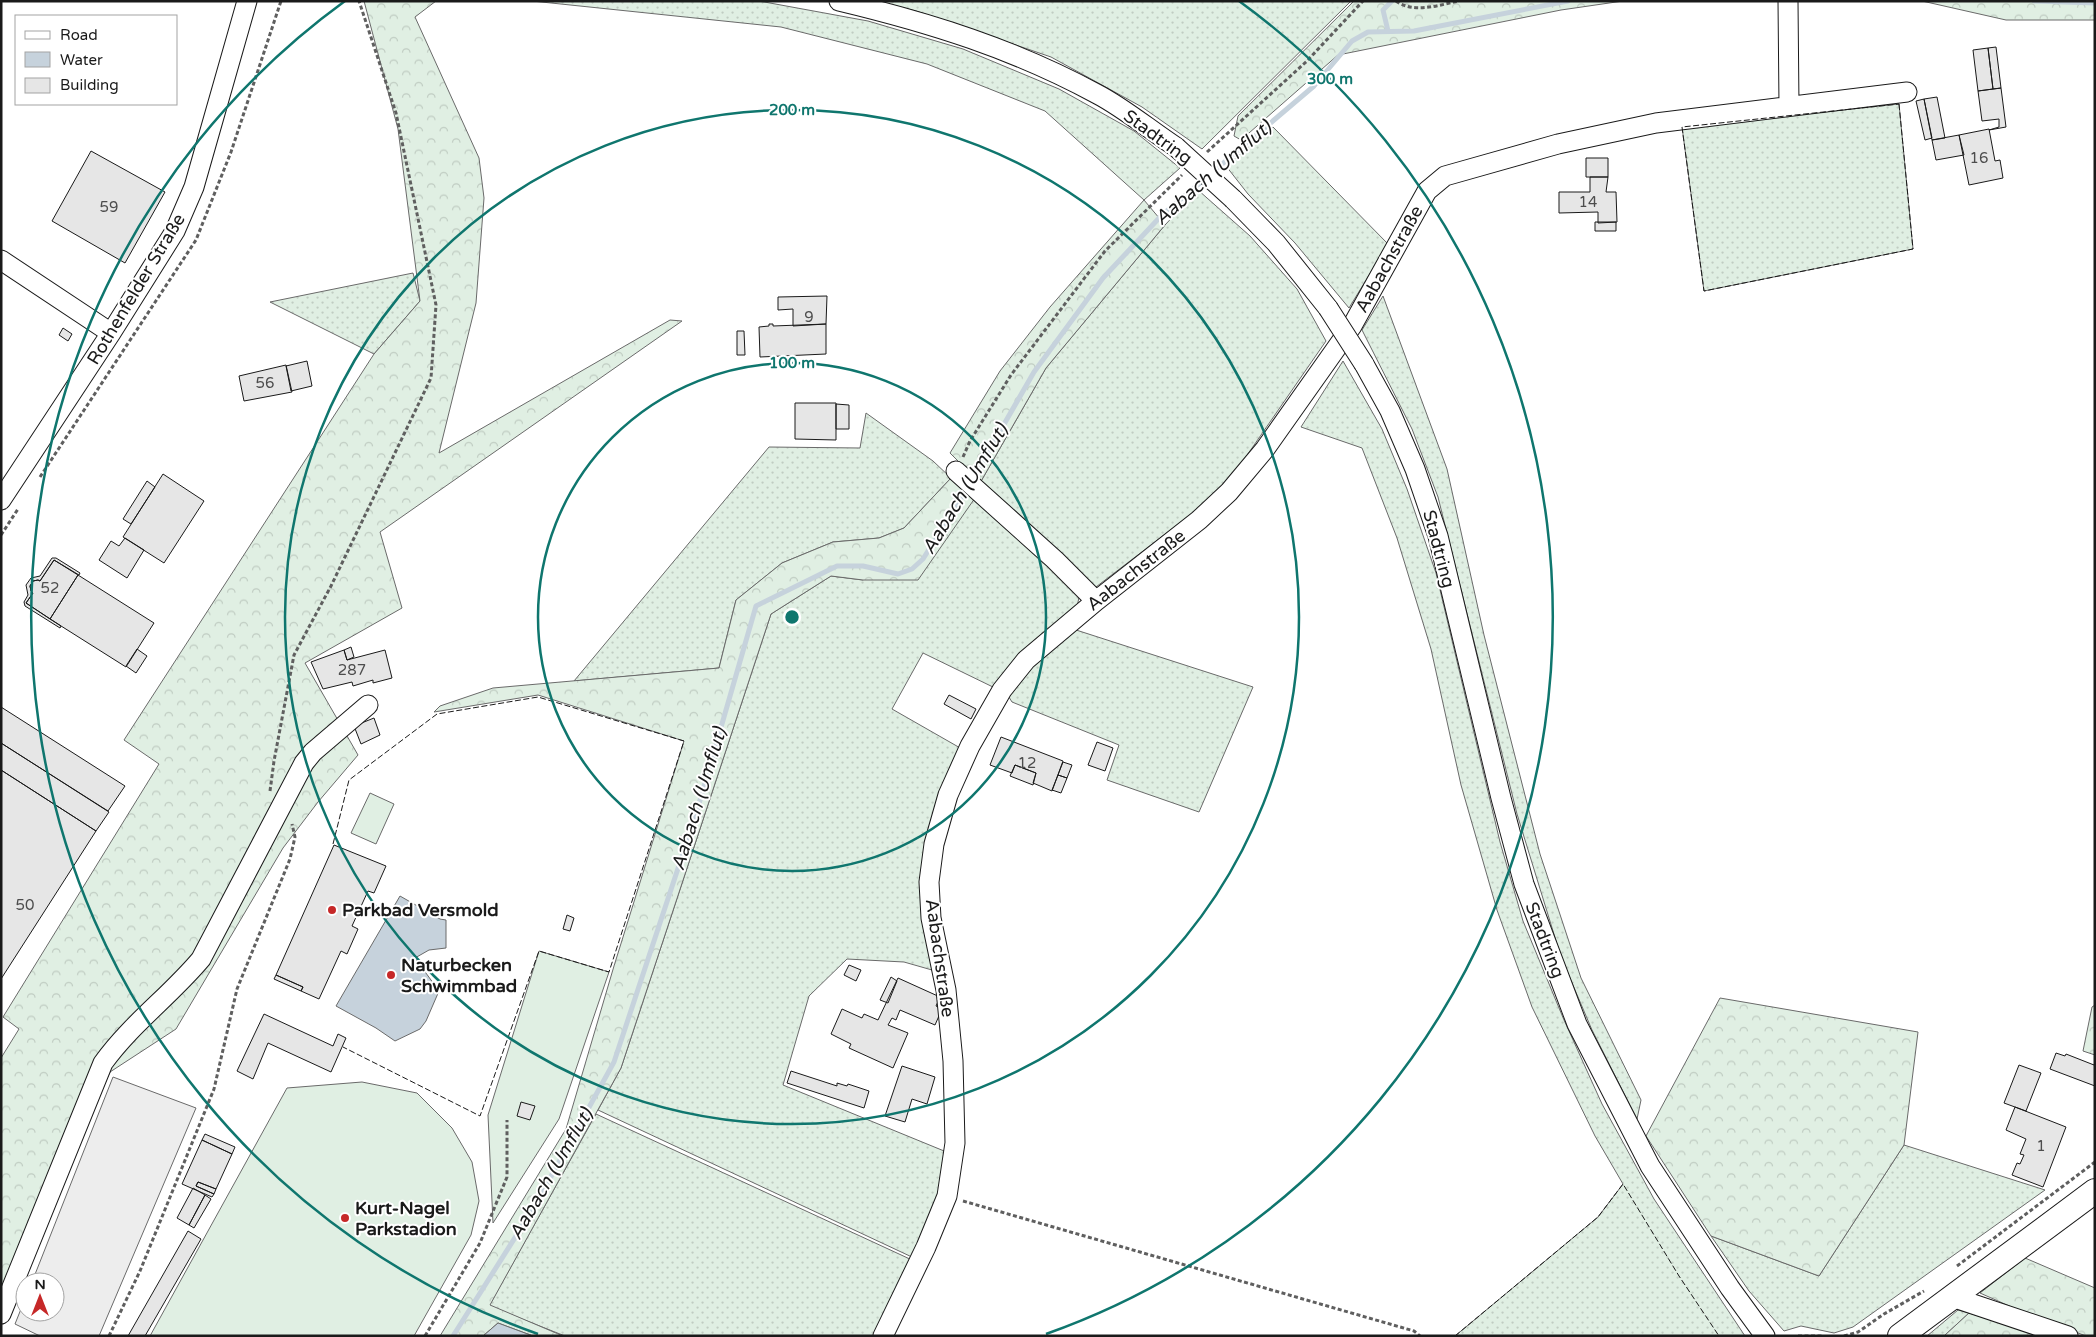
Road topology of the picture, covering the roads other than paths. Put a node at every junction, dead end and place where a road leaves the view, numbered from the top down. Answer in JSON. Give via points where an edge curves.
{"nodes":[{"id":1,"x":247,"y":1,"type":"edge"},
{"id":2,"x":839,"y":1,"type":"edge"},
{"id":3,"x":1788,"y":1,"type":"edge"},
{"id":4,"x":1907,"y":92,"type":"dead end"},
{"id":5,"x":1789,"y":106,"type":"junction"},
{"id":6,"x":1,"y":260,"type":"edge"},
{"id":7,"x":112,"y":333,"type":"junction"},
{"id":8,"x":960,"y":474,"type":"road end"},
{"id":9,"x":1,"y":500,"type":"edge"},
{"id":10,"x":1096,"y":601,"type":"junction"},
{"id":11,"x":368,"y":705,"type":"dead end"},
{"id":12,"x":2095,"y":1191,"type":"edge"},
{"id":13,"x":1952,"y":1297,"type":"junction"},
{"id":14,"x":1,"y":1314,"type":"edge"},
{"id":15,"x":883,"y":1336,"type":"edge"},
{"id":16,"x":1764,"y":1336,"type":"edge"},
{"id":17,"x":1900,"y":1336,"type":"edge"},
{"id":18,"x":2068,"y":1336,"type":"edge"}],
"edges":[{"from":1,"to":7,"type":"street","name":"Rothenfelder Straße","via":[[194,187],[175,231]]},
{"from":2,"to":16,"type":"street","name":"Stadtring","bridge":true,"via":[[907,17],[986,43],[1099,95],[1176,147],[1233,198],[1276,243],[1328,308],[1390,410],[1415,469],[1438,536],[1524,884],[1577,1024],[1650,1166]]},
{"from":3,"to":5,"type":"street"},
{"from":4,"to":5,"type":"street","name":"Aabachstraße"},
{"from":5,"to":10,"type":"street","name":"Aabachstraße","via":[[1656,123],[1558,144],[1445,176],[1428,192],[1352,326],[1265,449],[1229,492],[1205,514]]},
{"from":6,"to":7,"type":"street"},
{"from":7,"to":9,"type":"street","name":"Rothenfelder Straße"},
{"from":8,"to":10,"type":"street"},
{"from":10,"to":15,"type":"street","name":"Aabachstraße","via":[[1026,660],[1002,690],[970,746],[948,795],[934,844],[929,882],[931,918],[946,990],[953,1061],[955,1143],[947,1196]]},
{"from":11,"to":14,"type":"street","via":[[313,752],[304,764],[201,959],[120,1039],[103,1063]]},
{"from":12,"to":13,"type":"main road"},
{"from":13,"to":17,"type":"main road"},
{"from":13,"to":18,"type":"street"}]}
